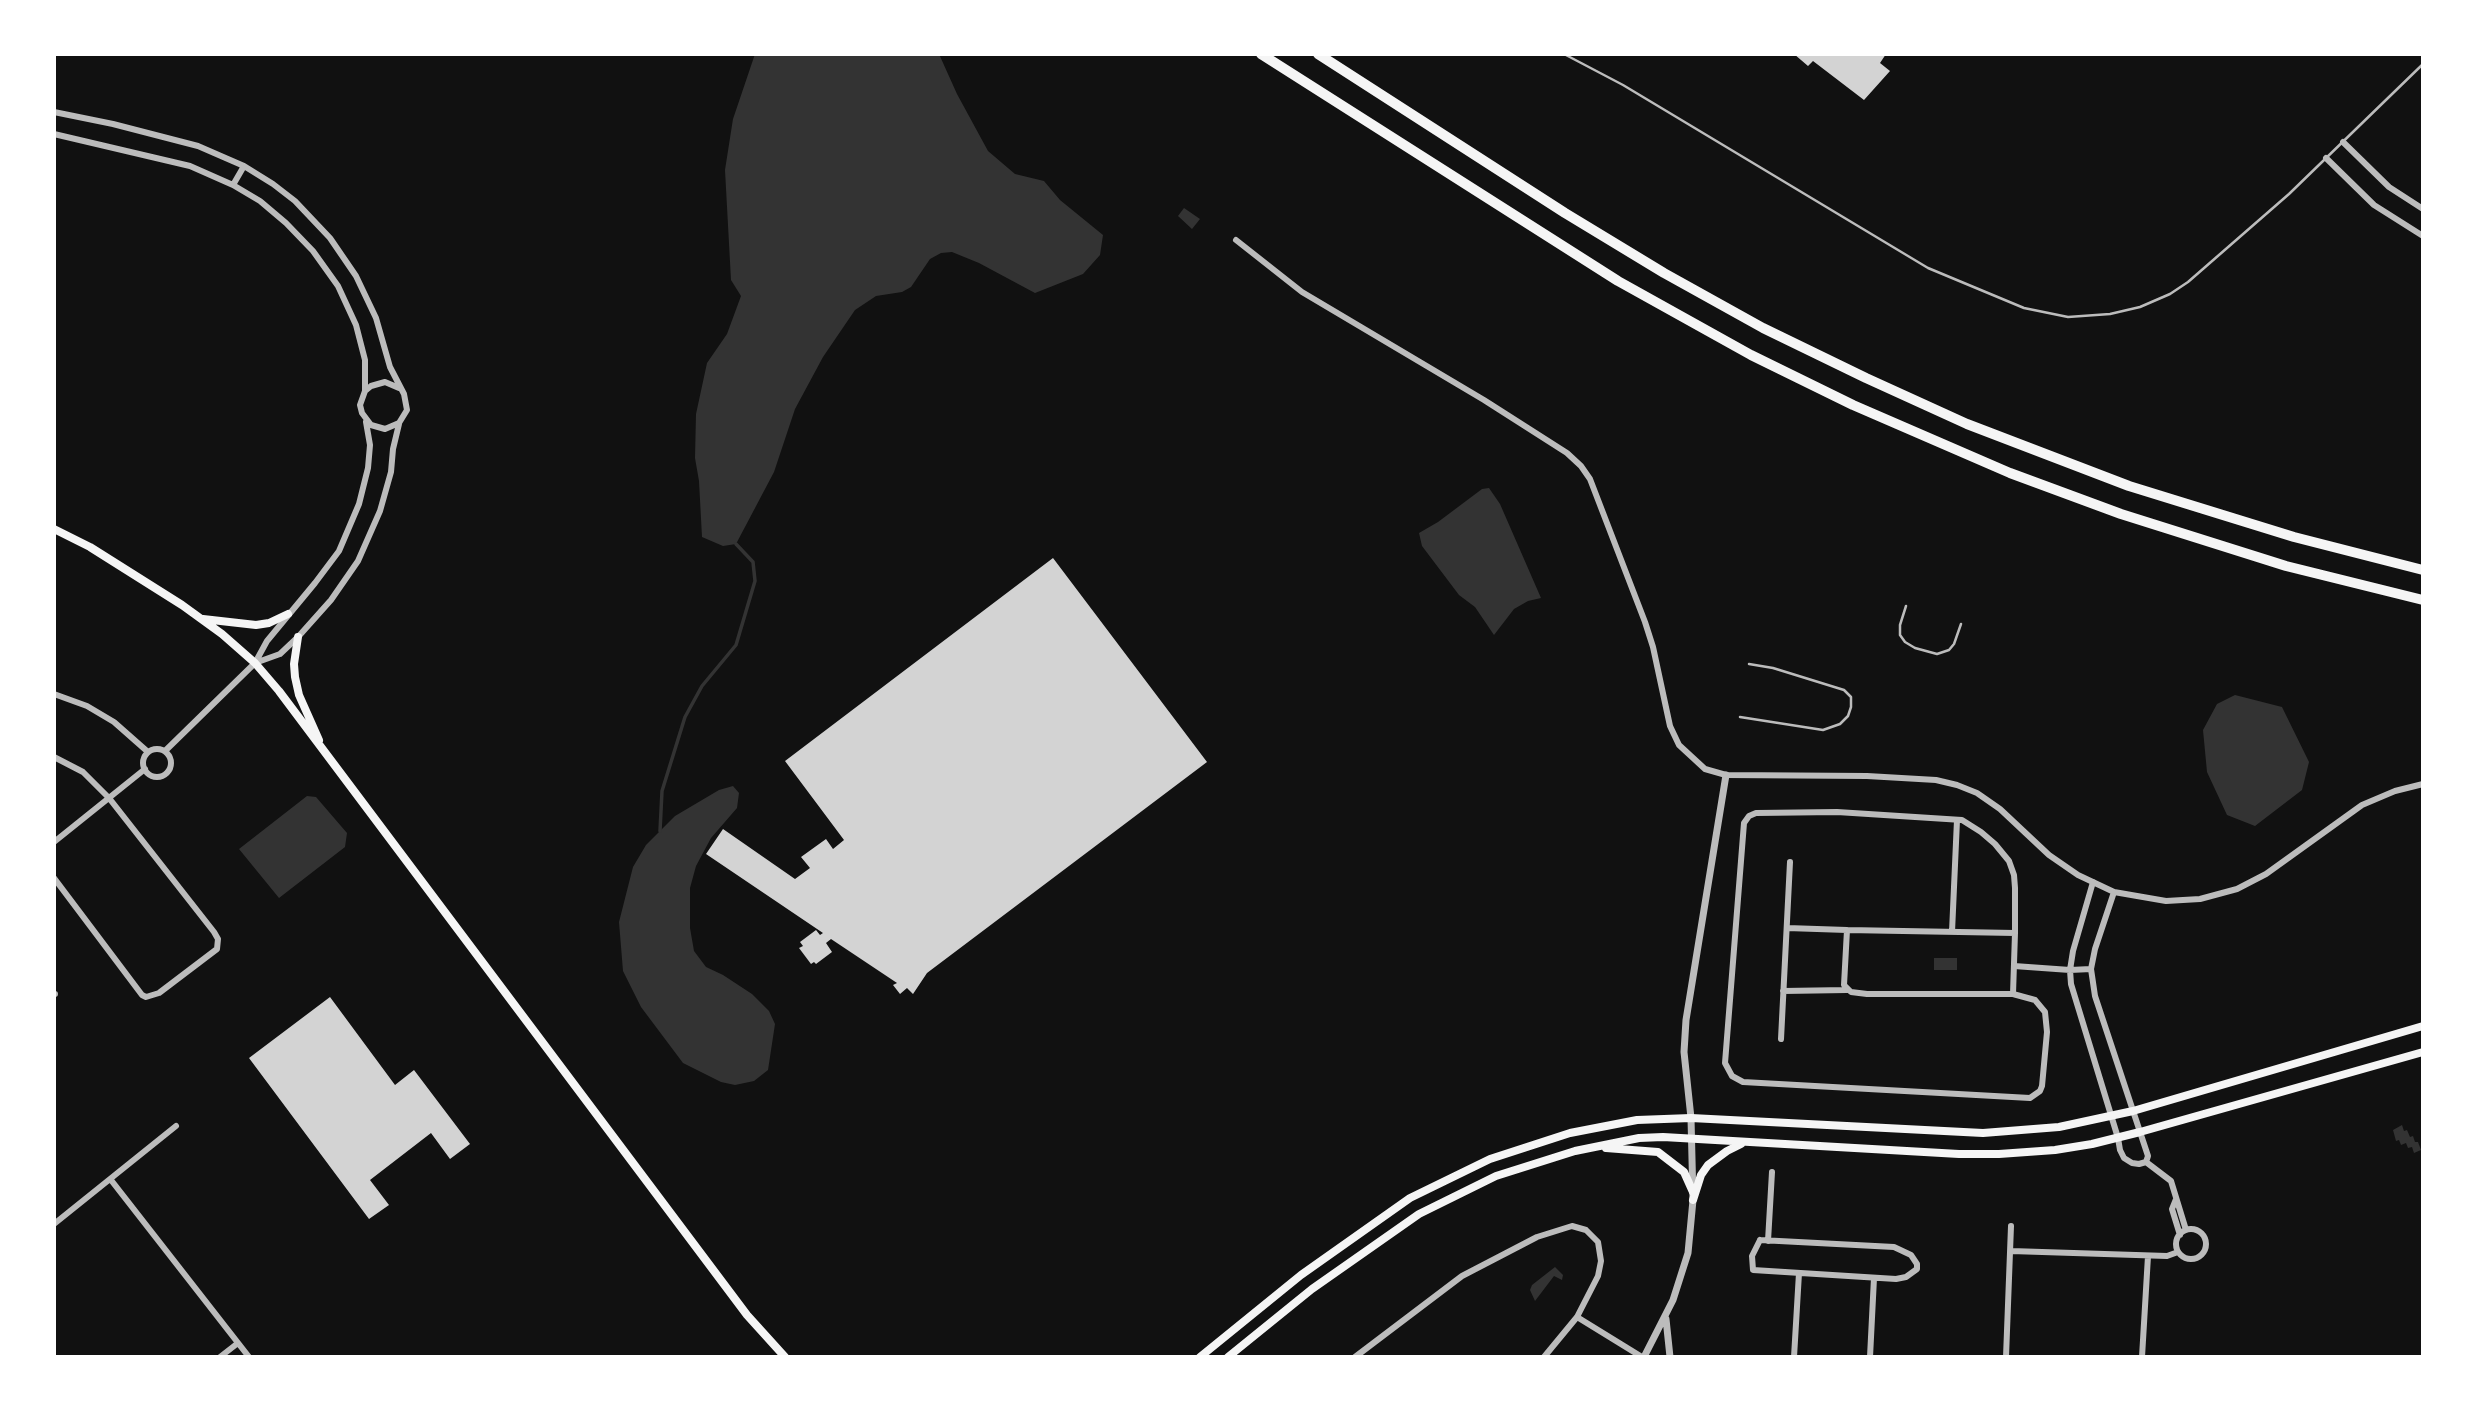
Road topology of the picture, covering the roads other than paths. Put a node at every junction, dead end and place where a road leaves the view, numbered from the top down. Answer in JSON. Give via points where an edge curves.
{"nodes":[{"id":1,"x":1261,"y":54,"type":"edge"},
{"id":2,"x":1318,"y":54,"type":"edge"},
{"id":3,"x":1563,"y":54,"type":"edge"},
{"id":4,"x":2423,"y":64,"type":"edge"},
{"id":5,"x":54,"y":112,"type":"edge"},
{"id":6,"x":54,"y":134,"type":"edge"},
{"id":7,"x":2343,"y":142,"type":"junction"},
{"id":8,"x":2326,"y":158,"type":"junction"},
{"id":9,"x":244,"y":166,"type":"junction"},
{"id":10,"x":233,"y":185,"type":"junction"},
{"id":11,"x":2423,"y":209,"type":"edge"},
{"id":12,"x":2423,"y":236,"type":"edge"},
{"id":13,"x":1236,"y":240,"type":"dead end"},
{"id":14,"x":399,"y":388,"type":"junction"},
{"id":15,"x":365,"y":391,"type":"junction"},
{"id":16,"x":365,"y":420,"type":"junction"},
{"id":17,"x":399,"y":423,"type":"junction"},
{"id":18,"x":54,"y":529,"type":"edge"},
{"id":19,"x":2423,"y":570,"type":"edge"},
{"id":20,"x":2423,"y":600,"type":"edge"},
{"id":21,"x":1906,"y":606,"type":"dead end"},
{"id":22,"x":288,"y":614,"type":"junction"},
{"id":23,"x":201,"y":619,"type":"junction"},
{"id":24,"x":1961,"y":624,"type":"dead end"},
{"id":25,"x":298,"y":636,"type":"junction"},
{"id":26,"x":255,"y":663,"type":"junction"},
{"id":27,"x":1749,"y":664,"type":"dead end"},
{"id":28,"x":54,"y":694,"type":"edge"},
{"id":29,"x":1741,"y":717,"type":"dead end"},
{"id":30,"x":165,"y":751,"type":"junction"},
{"id":31,"x":148,"y":752,"type":"junction"},
{"id":32,"x":327,"y":755,"type":"junction"},
{"id":33,"x":54,"y":757,"type":"edge"},
{"id":34,"x":145,"y":769,"type":"junction"},
{"id":35,"x":1726,"y":775,"type":"junction"},
{"id":36,"x":2423,"y":784,"type":"edge"},
{"id":37,"x":109,"y":798,"type":"junction"},
{"id":38,"x":1956,"y":820,"type":"junction"},
{"id":39,"x":54,"y":842,"type":"edge"},
{"id":40,"x":1790,"y":862,"type":"dead end"},
{"id":41,"x":54,"y":878,"type":"edge"},
{"id":42,"x":2093,"y":882,"type":"junction"},
{"id":43,"x":2114,"y":892,"type":"junction"},
{"id":44,"x":1787,"y":928,"type":"junction"},
{"id":45,"x":1847,"y":930,"type":"junction"},
{"id":46,"x":1952,"y":932,"type":"junction"},
{"id":47,"x":2015,"y":933,"type":"junction"},
{"id":48,"x":2014,"y":966,"type":"junction"},
{"id":49,"x":2091,"y":969,"type":"junction"},
{"id":50,"x":2070,"y":970,"type":"junction"},
{"id":51,"x":1847,"y":990,"type":"junction"},
{"id":52,"x":1783,"y":991,"type":"junction"},
{"id":53,"x":2013,"y":993,"type":"junction"},
{"id":54,"x":2423,"y":1026,"type":"edge"},
{"id":55,"x":1781,"y":1038,"type":"dead end"},
{"id":56,"x":2423,"y":1052,"type":"edge"},
{"id":57,"x":2133,"y":1111,"type":"junction"},
{"id":58,"x":2112,"y":1116,"type":"junction"},
{"id":59,"x":1691,"y":1118,"type":"junction"},
{"id":60,"x":176,"y":1126,"type":"dead end"},
{"id":61,"x":2140,"y":1132,"type":"junction"},
{"id":62,"x":2118,"y":1138,"type":"junction"},
{"id":63,"x":1692,"y":1140,"type":"junction"},
{"id":64,"x":1746,"y":1143,"type":"junction"},
{"id":65,"x":1585,"y":1148,"type":"junction"},
{"id":66,"x":2146,"y":1162,"type":"junction"},
{"id":67,"x":1772,"y":1172,"type":"dead end"},
{"id":68,"x":111,"y":1180,"type":"junction"},
{"id":69,"x":1693,"y":1196,"type":"junction"},
{"id":70,"x":54,"y":1224,"type":"edge"},
{"id":71,"x":2011,"y":1226,"type":"dead end"},
{"id":72,"x":2183,"y":1233,"type":"junction"},
{"id":73,"x":1768,"y":1241,"type":"junction"},
{"id":74,"x":2011,"y":1251,"type":"junction"},
{"id":75,"x":2178,"y":1252,"type":"junction"},
{"id":76,"x":2147,"y":1255,"type":"junction"},
{"id":77,"x":1799,"y":1273,"type":"junction"},
{"id":78,"x":1874,"y":1278,"type":"junction"},
{"id":79,"x":1666,"y":1315,"type":"junction"},
{"id":80,"x":1577,"y":1317,"type":"junction"},
{"id":81,"x":238,"y":1343,"type":"junction"},
{"id":82,"x":220,"y":1357,"type":"edge"},
{"id":83,"x":249,"y":1357,"type":"edge"},
{"id":84,"x":785,"y":1357,"type":"edge"},
{"id":85,"x":1200,"y":1357,"type":"edge"},
{"id":86,"x":1228,"y":1357,"type":"edge"},
{"id":87,"x":1354,"y":1357,"type":"edge"},
{"id":88,"x":1544,"y":1357,"type":"edge"},
{"id":89,"x":1643,"y":1357,"type":"edge"},
{"id":90,"x":1671,"y":1357,"type":"edge"},
{"id":91,"x":1794,"y":1357,"type":"edge"},
{"id":92,"x":1870,"y":1357,"type":"edge"},
{"id":93,"x":2006,"y":1357,"type":"edge"},
{"id":94,"x":2142,"y":1357,"type":"edge"}],
"edges":[{"from":1,"to":20,"type":"highway","via":[[1618,281],[1853,405],[2010,473],[2121,514],[2286,566]]},
{"from":2,"to":19,"type":"highway","via":[[1634,255],[1763,328],[1876,383],[2011,442],[2129,486],[2282,534]]},
{"from":3,"to":8,"type":"lane","via":[[1928,268],[2010,303],[2053,315],[2110,314],[2170,293],[2234,243]]},
{"from":4,"to":7,"type":"lane"},
{"from":5,"to":9,"type":"street","via":[[198,146]]},
{"from":6,"to":10,"type":"street","via":[[190,166]]},
{"from":7,"to":8,"type":"lane"},
{"from":7,"to":11,"type":"street","via":[[2389,187]]},
{"from":8,"to":12,"type":"street","via":[[2374,205]]},
{"from":9,"to":10,"type":"street"},
{"from":9,"to":14,"type":"street","via":[[295,201],[330,238],[356,276],[376,318]]},
{"from":10,"to":15,"type":"street","via":[[286,223],[338,286],[356,325],[365,360]]},
{"from":13,"to":35,"type":"street","via":[[1302,292],[1484,400],[1581,466],[1649,635],[1670,726],[1679,745],[1697,764]]},
{"from":14,"to":15,"type":"street","via":[[385,382]]},
{"from":14,"to":17,"type":"street","via":[[407,410]]},
{"from":15,"to":16,"type":"street","via":[[360,405]]},
{"from":16,"to":17,"type":"street","via":[[385,429]]},
{"from":16,"to":22,"type":"street","via":[[369,468],[359,503],[339,551]]},
{"from":17,"to":25,"type":"street","via":[[380,511],[358,561]]},
{"from":18,"to":23,"type":"main road"},
{"from":21,"to":24,"type":"lane","via":[[1900,635],[1915,648],[1937,654],[1947,651]]},
{"from":22,"to":23,"type":"main road","via":[[256,625]]},
{"from":22,"to":26,"type":"street"},
{"from":23,"to":26,"type":"main road"},
{"from":25,"to":26,"type":"street","via":[[280,654]]},
{"from":25,"to":32,"type":"main road","via":[[294,664],[299,695]]},
{"from":26,"to":30,"type":"street"},
{"from":26,"to":32,"type":"main road"},
{"from":27,"to":29,"type":"lane","via":[[1844,691],[1851,697],[1851,706],[1840,724],[1823,730]]},
{"from":28,"to":31,"type":"street","via":[[105,717]]},
{"from":30,"to":31,"type":"street"},
{"from":30,"to":34,"type":"street","via":[[171,763],[165,775],[156,777]]},
{"from":31,"to":34,"type":"street","via":[[143,760]]},
{"from":32,"to":84,"type":"main road","via":[[747,1315]]},
{"from":33,"to":37,"type":"street","via":[[83,772]]},
{"from":34,"to":37,"type":"street"},
{"from":35,"to":42,"type":"street","via":[[1867,776],[1957,785],[2000,809],[2063,866]]},
{"from":35,"to":59,"type":"street","via":[[1686,1020],[1684,1052]]},
{"from":36,"to":43,"type":"street","via":[[2362,805],[2266,874],[2222,894],[2166,901]]},
{"from":37,"to":39,"type":"street"},
{"from":37,"to":41,"type":"street","via":[[214,932],[217,949],[159,993],[146,997]]},
{"from":38,"to":46,"type":"street"},
{"from":38,"to":47,"type":"street","via":[[1995,844],[2009,861],[2014,875]]},
{"from":38,"to":53,"type":"street","via":[[1837,812],[1763,812],[1749,817],[1744,823],[1725,1063],[1732,1076],[1743,1082],[2030,1098],[2042,1086],[2047,1021],[2035,1000]]},
{"from":40,"to":44,"type":"street"},
{"from":42,"to":43,"type":"street"},
{"from":42,"to":50,"type":"street"},
{"from":43,"to":49,"type":"street"},
{"from":44,"to":45,"type":"street"},
{"from":44,"to":52,"type":"street"},
{"from":45,"to":46,"type":"street"},
{"from":45,"to":51,"type":"street"},
{"from":46,"to":47,"type":"street"},
{"from":47,"to":48,"type":"street"},
{"from":48,"to":50,"type":"street"},
{"from":48,"to":53,"type":"street"},
{"from":49,"to":50,"type":"street"},
{"from":49,"to":57,"type":"street","via":[[2095,996]]},
{"from":50,"to":58,"type":"street","via":[[2073,996]]},
{"from":51,"to":52,"type":"street"},
{"from":51,"to":53,"type":"street","via":[[1867,994]]},
{"from":52,"to":55,"type":"street"},
{"from":54,"to":57,"type":"main road"},
{"from":56,"to":61,"type":"main road"},
{"from":57,"to":58,"type":"main road"},
{"from":57,"to":61,"type":"street"},
{"from":58,"to":59,"type":"main road","via":[[2059,1127],[1983,1133]]},
{"from":58,"to":62,"type":"street"},
{"from":59,"to":63,"type":"street"},
{"from":59,"to":85,"type":"main road","via":[[1637,1120],[1570,1133],[1460,1172],[1356,1234]]},
{"from":60,"to":68,"type":"street"},
{"from":61,"to":62,"type":"main road"},
{"from":61,"to":66,"type":"street"},
{"from":62,"to":64,"type":"main road","via":[[1999,1154]]},
{"from":62,"to":66,"type":"street","via":[[2124,1158]]},
{"from":63,"to":64,"type":"main road"},
{"from":63,"to":65,"type":"main road","via":[[1639,1138]]},
{"from":63,"to":69,"type":"street"},
{"from":64,"to":69,"type":"main road","via":[[1708,1165]]},
{"from":65,"to":69,"type":"main road","via":[[1658,1152],[1684,1172]]},
{"from":65,"to":86,"type":"main road","via":[[1496,1176],[1419,1213],[1312,1289]]},
{"from":66,"to":72,"type":"street","via":[[2171,1181]]},
{"from":67,"to":73,"type":"street"},
{"from":68,"to":70,"type":"street"},
{"from":68,"to":81,"type":"street"},
{"from":69,"to":79,"type":"street","via":[[1688,1252]]},
{"from":71,"to":74,"type":"street"},
{"from":72,"to":75,"type":"street","via":[[2176,1242]]},
{"from":72,"to":75,"type":"street","via":[[2194,1230],[2202,1235],[2205,1249],[2190,1259]]},
{"from":73,"to":77,"type":"street","via":[[1760,1240],[1752,1255],[1753,1270]]},
{"from":73,"to":78,"type":"street","via":[[1894,1247],[1911,1255],[1917,1264],[1906,1277]]},
{"from":74,"to":76,"type":"street"},
{"from":74,"to":93,"type":"street"},
{"from":75,"to":76,"type":"street"},
{"from":76,"to":94,"type":"street"},
{"from":77,"to":78,"type":"street"},
{"from":77,"to":91,"type":"street"},
{"from":78,"to":92,"type":"street"},
{"from":79,"to":89,"type":"street"},
{"from":79,"to":90,"type":"street"},
{"from":80,"to":87,"type":"street","via":[[1601,1261],[1598,1242],[1586,1230],[1572,1226],[1537,1237],[1462,1276]]},
{"from":80,"to":88,"type":"street"},
{"from":80,"to":89,"type":"street"},
{"from":81,"to":82,"type":"street"},
{"from":81,"to":83,"type":"street"}]}
